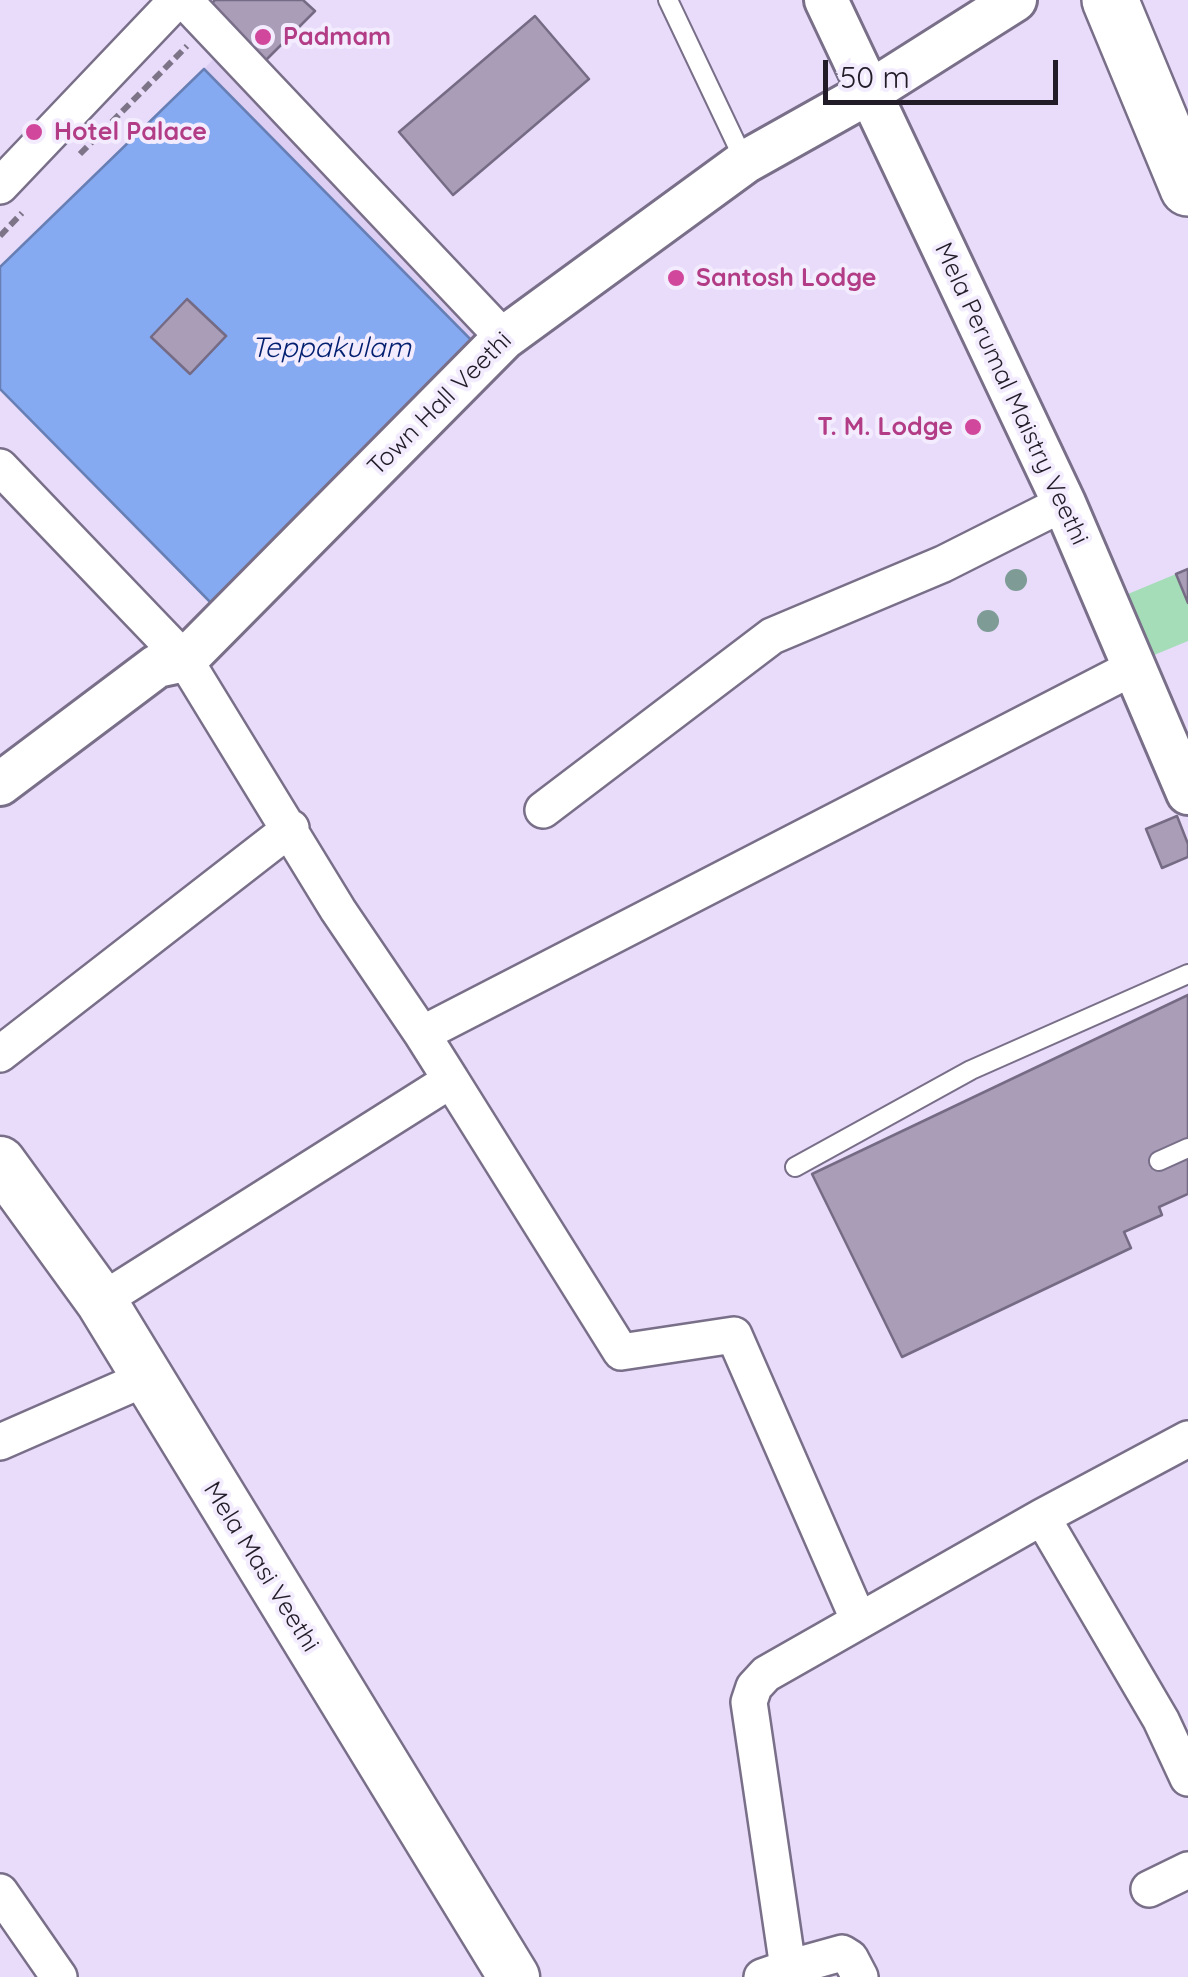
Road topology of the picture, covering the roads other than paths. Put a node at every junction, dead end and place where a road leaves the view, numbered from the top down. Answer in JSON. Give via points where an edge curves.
{"nodes":[{"id":1,"x":668,"y":0,"type":"edge"},
{"id":2,"x":826,"y":0,"type":"edge"},
{"id":3,"x":1015,"y":0,"type":"edge"},
{"id":4,"x":1110,"y":0,"type":"edge"},
{"id":5,"x":190,"y":8,"type":"edge"},
{"id":6,"x":868,"y":93,"type":"junction"},
{"id":7,"x":745,"y":162,"type":"junction"},
{"id":8,"x":0,"y":186,"type":"edge"},
{"id":9,"x":1188,"y":188,"type":"edge"},
{"id":10,"x":504,"y":338,"type":"junction"},
{"id":11,"x":0,"y":467,"type":"edge"},
{"id":12,"x":1064,"y":503,"type":"junction"},
{"id":13,"x":185,"y":660,"type":"junction"},
{"id":14,"x":1136,"y":666,"type":"junction"},
{"id":15,"x":0,"y":784,"type":"edge"},
{"id":16,"x":1188,"y":793,"type":"edge"},
{"id":17,"x":543,"y":810,"type":"dead end"},
{"id":18,"x":290,"y":828,"type":"junction"},
{"id":19,"x":1188,"y":974,"type":"edge"},
{"id":20,"x":422,"y":1034,"type":"junction"},
{"id":21,"x":0,"y":1054,"type":"edge"},
{"id":22,"x":451,"y":1080,"type":"junction"},
{"id":23,"x":1188,"y":1148,"type":"edge"},
{"id":24,"x":1159,"y":1161,"type":"dead end"},
{"id":25,"x":0,"y":1162,"type":"edge"},
{"id":26,"x":795,"y":1167,"type":"dead end"},
{"id":27,"x":100,"y":1301,"type":"junction"},
{"id":28,"x":144,"y":1378,"type":"junction"},
{"id":29,"x":1188,"y":1439,"type":"edge"},
{"id":30,"x":0,"y":1442,"type":"edge"},
{"id":31,"x":1042,"y":1516,"type":"junction"},
{"id":32,"x":860,"y":1621,"type":"junction"},
{"id":33,"x":1188,"y":1778,"type":"edge"},
{"id":34,"x":1188,"y":1870,"type":"edge"},
{"id":35,"x":1149,"y":1889,"type":"dead end"},
{"id":36,"x":0,"y":1892,"type":"edge"},
{"id":37,"x":775,"y":1972,"type":"edge"},
{"id":38,"x":60,"y":1977,"type":"edge"},
{"id":39,"x":514,"y":1977,"type":"edge"},
{"id":40,"x":860,"y":1977,"type":"edge"}],
"edges":[{"from":1,"to":7,"type":"lane"},
{"from":2,"to":6,"type":"street","name":"Mela Perumal Maistry Veethi"},
{"from":3,"to":6,"type":"street","name":"Town Hall Veethi"},
{"from":4,"to":9,"type":"main road"},
{"from":5,"to":8,"type":"street"},
{"from":5,"to":10,"type":"street"},
{"from":6,"to":7,"type":"street","name":"Town Hall Veethi"},
{"from":6,"to":12,"type":"street","name":"Mela Perumal Maistry Veethi"},
{"from":7,"to":10,"type":"street","name":"Town Hall Veethi"},
{"from":10,"to":13,"type":"street","name":"Town Hall Veethi"},
{"from":11,"to":13,"type":"street"},
{"from":12,"to":14,"type":"street","name":"Mela Perumal Maistry Veethi"},
{"from":12,"to":17,"type":"street","via":[[943,564],[772,636]]},
{"from":13,"to":15,"type":"street","name":"Town Hall Veethi","via":[[157,666]]},
{"from":13,"to":18,"type":"street"},
{"from":14,"to":16,"type":"street","name":"Mela Perumal Maistry Veethi"},
{"from":14,"to":20,"type":"street"},
{"from":18,"to":20,"type":"street"},
{"from":18,"to":21,"type":"street"},
{"from":19,"to":26,"type":"lane","via":[[971,1070]]},
{"from":20,"to":22,"type":"street"},
{"from":22,"to":27,"type":"street"},
{"from":22,"to":32,"type":"street","via":[[621,1352],[734,1334]]},
{"from":23,"to":24,"type":"lane"},
{"from":25,"to":27,"type":"main road","name":"Mela Masi Veethi"},
{"from":27,"to":28,"type":"main road","name":"Mela Masi Veethi"},
{"from":28,"to":30,"type":"street"},
{"from":28,"to":39,"type":"main road","name":"Mela Masi Veethi"},
{"from":29,"to":31,"type":"street"},
{"from":31,"to":32,"type":"street"},
{"from":31,"to":33,"type":"street"},
{"from":32,"to":37,"type":"street","via":[[766,1674],[750,1702]]},
{"from":34,"to":35,"type":"street"},
{"from":36,"to":38,"type":"street"},
{"from":37,"to":40,"type":"street","via":[[842,1954]]}]}
